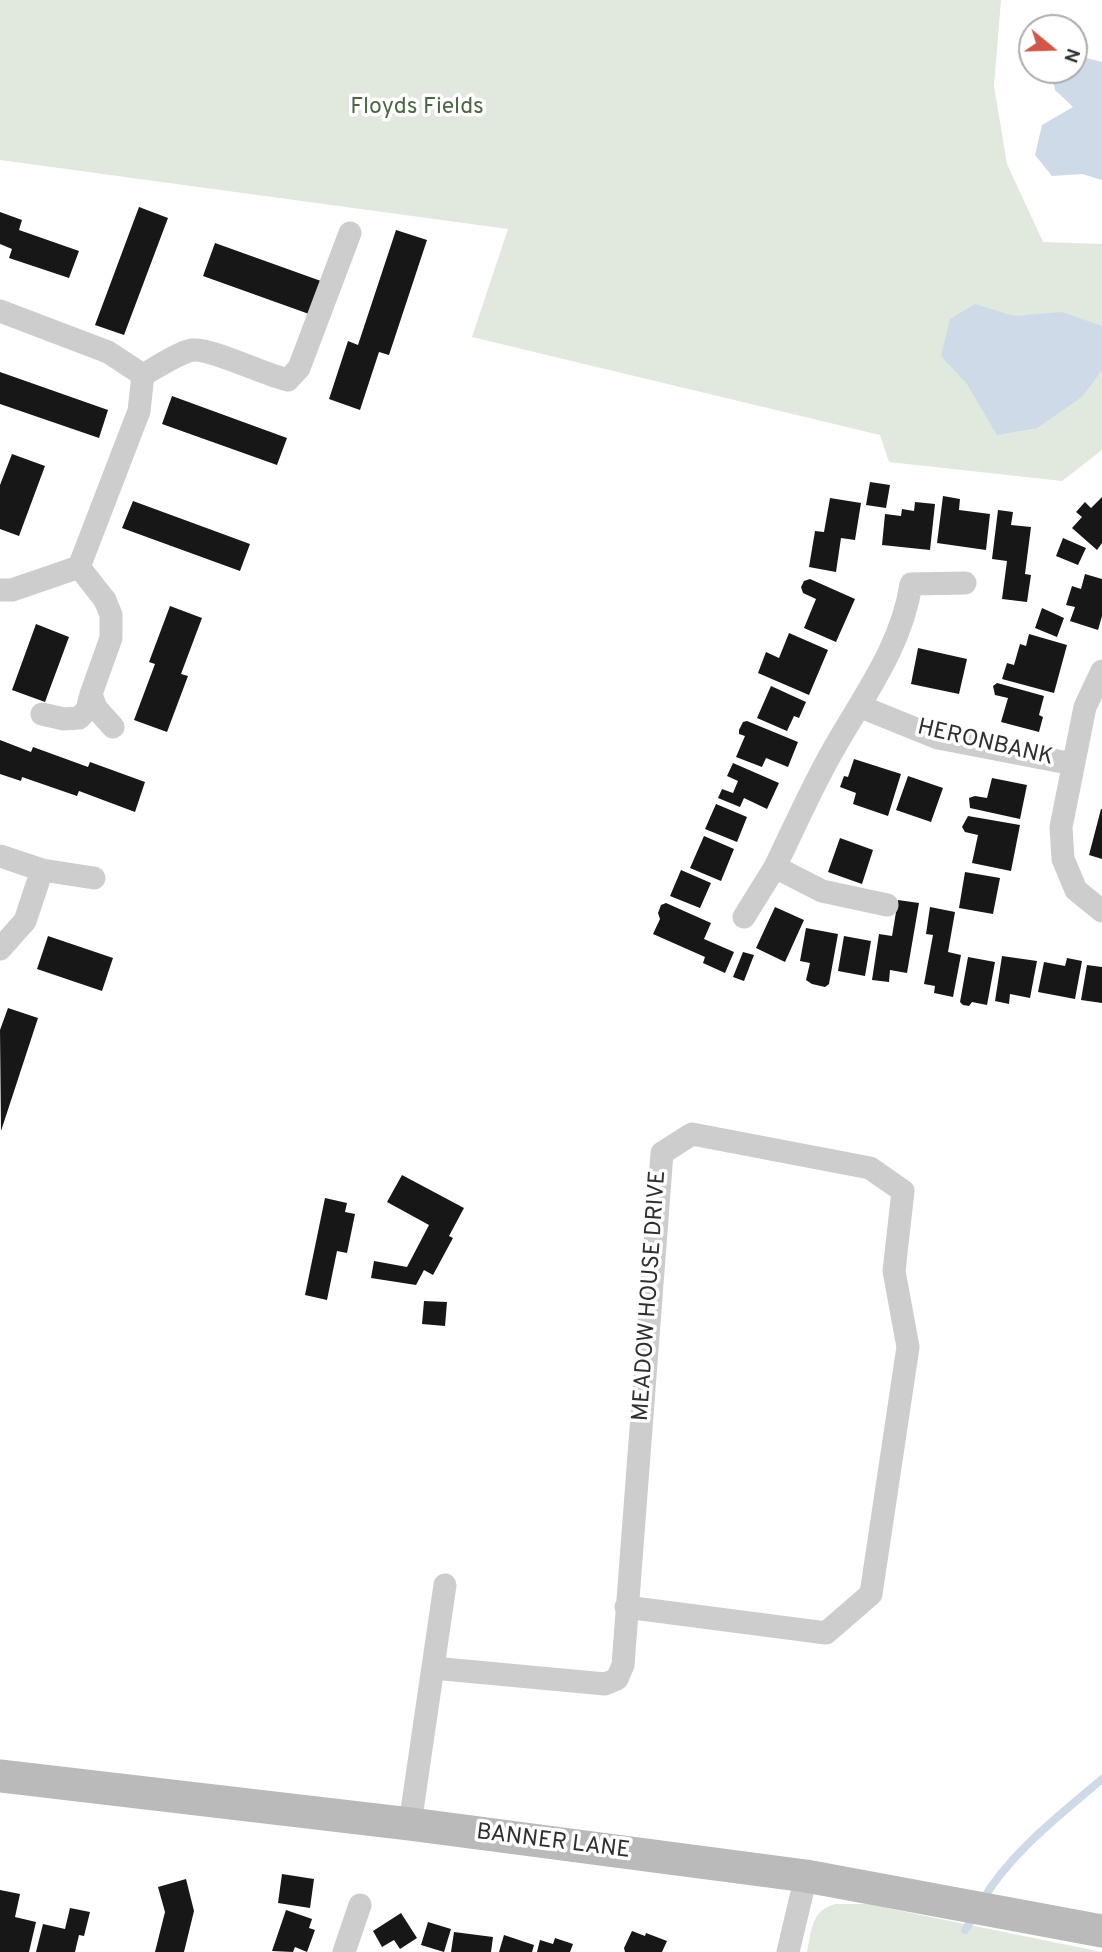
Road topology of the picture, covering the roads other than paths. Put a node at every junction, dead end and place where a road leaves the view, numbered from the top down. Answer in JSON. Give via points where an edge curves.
{"nodes":[{"id":1,"x":350,"y":233,"type":"dead end"},
{"id":2,"x":0,"y":311,"type":"edge"},
{"id":3,"x":143,"y":375,"type":"junction"},
{"id":4,"x":79,"y":567,"type":"junction"},
{"id":5,"x":965,"y":583,"type":"dead end"},
{"id":6,"x":0,"y":590,"type":"edge"},
{"id":7,"x":1102,"y":671,"type":"edge"},
{"id":8,"x":91,"y":694,"type":"junction"},
{"id":9,"x":859,"y":706,"type":"junction"},
{"id":10,"x":42,"y":714,"type":"dead end"},
{"id":11,"x":113,"y":727,"type":"dead end"},
{"id":12,"x":1073,"y":764,"type":"junction"},
{"id":13,"x":0,"y":856,"type":"edge"},
{"id":14,"x":775,"y":867,"type":"junction"},
{"id":15,"x":42,"y":870,"type":"junction"},
{"id":16,"x":94,"y":878,"type":"dead end"},
{"id":17,"x":887,"y":905,"type":"dead end"},
{"id":18,"x":1102,"y":912,"type":"edge"},
{"id":19,"x":744,"y":917,"type":"dead end"},
{"id":20,"x":0,"y":949,"type":"edge"},
{"id":21,"x":445,"y":1585,"type":"dead end"},
{"id":22,"x":626,"y":1607,"type":"junction"},
{"id":23,"x":433,"y":1668,"type":"junction"},
{"id":24,"x":0,"y":1776,"type":"edge"},
{"id":25,"x":410,"y":1824,"type":"junction"},
{"id":26,"x":806,"y":1876,"type":"junction"},
{"id":27,"x":360,"y":1905,"type":"dead end"},
{"id":28,"x":1102,"y":1931,"type":"edge"},
{"id":29,"x":344,"y":1952,"type":"edge"},
{"id":30,"x":788,"y":1952,"type":"edge"}],
"edges":[{"from":1,"to":3,"type":"street","via":[[299,368],[288,380],[192,350]]},
{"from":2,"to":3,"type":"street","via":[[108,352]]},
{"from":3,"to":4,"type":"street","via":[[139,411]]},
{"from":4,"to":6,"type":"street"},
{"from":4,"to":8,"type":"street","via":[[111,615],[111,638]]},
{"from":5,"to":9,"type":"street","via":[[911,584],[897,639]]},
{"from":7,"to":12,"type":"street","via":[[1085,707]]},
{"from":8,"to":10,"type":"street","via":[[87,710],[79,718]]},
{"from":8,"to":11,"type":"street","via":[[96,708]]},
{"from":9,"to":12,"type":"street","name":"HERONBANK","via":[[939,737]]},
{"from":9,"to":14,"type":"street"},
{"from":12,"to":18,"type":"street","via":[[1061,827],[1063,859],[1076,890]]},
{"from":13,"to":15,"type":"street"},
{"from":14,"to":17,"type":"street","via":[[822,891]]},
{"from":14,"to":19,"type":"street"},
{"from":15,"to":16,"type":"street"},
{"from":15,"to":20,"type":"street","via":[[25,921]]},
{"from":21,"to":23,"type":"street"},
{"from":22,"to":22,"type":"street","name":"MEADOW HOUSE DRIVE","via":[[662,1153],[692,1134],[870,1168],[903,1191],[894,1271],[908,1348],[871,1594],[826,1633]]},
{"from":22,"to":23,"type":"street","name":"MEADOW HOUSE DRIVE","via":[[623,1665],[617,1679],[605,1684]]},
{"from":23,"to":25,"type":"street"},
{"from":24,"to":25,"type":"street","name":"BANNER LANE"},
{"from":25,"to":26,"type":"street","name":"BANNER LANE"},
{"from":26,"to":28,"type":"street","name":"BANNER LANE"},
{"from":26,"to":30,"type":"street"},
{"from":27,"to":29,"type":"street"}]}
